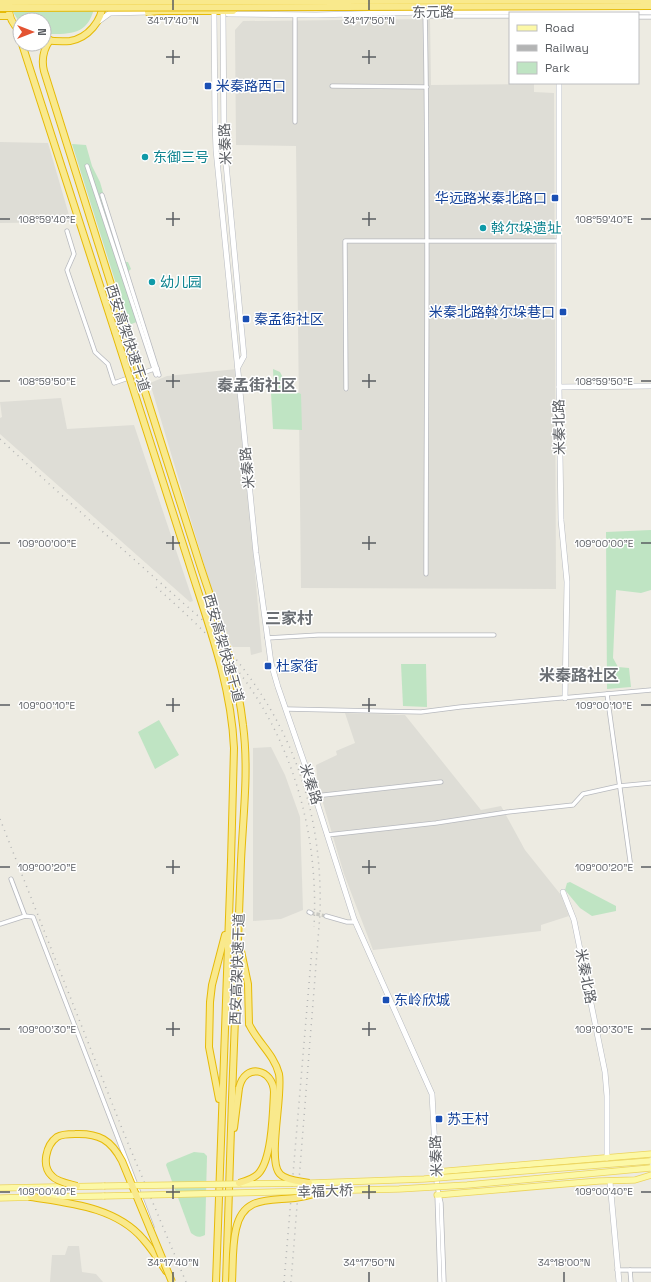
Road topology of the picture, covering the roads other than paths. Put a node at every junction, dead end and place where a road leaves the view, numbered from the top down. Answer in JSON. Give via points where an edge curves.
{"nodes":[{"id":1,"x":9,"y":0,"type":"edge"},
{"id":2,"x":103,"y":0,"type":"edge"},
{"id":3,"x":558,"y":0,"type":"edge"},
{"id":4,"x":651,"y":0,"type":"edge"},
{"id":5,"x":0,"y":2,"type":"edge"},
{"id":6,"x":378,"y":3,"type":"edge"},
{"id":7,"x":651,"y":6,"type":"edge"},
{"id":8,"x":0,"y":8,"type":"edge"},
{"id":9,"x":148,"y":12,"type":"junction"},
{"id":10,"x":425,"y":12,"type":"junction"},
{"id":11,"x":558,"y":12,"type":"edge"},
{"id":12,"x":651,"y":12,"type":"edge"},
{"id":13,"x":223,"y":13,"type":"junction"},
{"id":14,"x":214,"y":14,"type":"junction"},
{"id":15,"x":295,"y":15,"type":"junction"},
{"id":16,"x":0,"y":16,"type":"edge"},
{"id":17,"x":9,"y":16,"type":"junction"},
{"id":18,"x":509,"y":16,"type":"edge"},
{"id":19,"x":639,"y":16,"type":"edge"},
{"id":20,"x":651,"y":17,"type":"edge"},
{"id":21,"x":12,"y":21,"type":"edge"},
{"id":22,"x":97,"y":22,"type":"junction"},
{"id":23,"x":52,"y":40,"type":"edge"},
{"id":24,"x":25,"y":52,"type":"edge"},
{"id":25,"x":43,"y":52,"type":"edge"},
{"id":26,"x":559,"y":84,"type":"edge"},
{"id":27,"x":332,"y":86,"type":"dead end"},
{"id":28,"x":427,"y":87,"type":"junction"},
{"id":29,"x":295,"y":122,"type":"dead end"},
{"id":30,"x":87,"y":166,"type":"dead end"},
{"id":31,"x":102,"y":195,"type":"dead end"},
{"id":32,"x":67,"y":231,"type":"dead end"},
{"id":33,"x":428,"y":241,"type":"junction"},
{"id":34,"x":559,"y":241,"type":"junction"},
{"id":35,"x":233,"y":323,"type":"junction"},
{"id":36,"x":241,"y":323,"type":"junction"},
{"id":37,"x":155,"y":368,"type":"junction"},
{"id":38,"x":237,"y":368,"type":"junction"},
{"id":39,"x":158,"y":375,"type":"dead end"},
{"id":40,"x":651,"y":386,"type":"edge"},
{"id":41,"x":559,"y":387,"type":"junction"},
{"id":42,"x":346,"y":389,"type":"dead end"},
{"id":43,"x":426,"y":574,"type":"dead end"},
{"id":44,"x":494,"y":635,"type":"dead end"},
{"id":45,"x":267,"y":638,"type":"junction"},
{"id":46,"x":651,"y":690,"type":"edge"},
{"id":47,"x":608,"y":694,"type":"junction"},
{"id":48,"x":565,"y":698,"type":"junction"},
{"id":49,"x":286,"y":709,"type":"junction"},
{"id":50,"x":441,"y":782,"type":"dead end"},
{"id":51,"x":651,"y":783,"type":"edge"},
{"id":52,"x":619,"y":786,"type":"junction"},
{"id":53,"x":315,"y":796,"type":"junction"},
{"id":54,"x":327,"y":836,"type":"junction"},
{"id":55,"x":631,"y":868,"type":"dead end"},
{"id":56,"x":11,"y":879,"type":"dead end"},
{"id":57,"x":563,"y":892,"type":"dead end"},
{"id":58,"x":25,"y":916,"type":"junction"},
{"id":59,"x":326,"y":916,"type":"tunnel mouth"},
{"id":60,"x":228,"y":920,"type":"junction"},
{"id":61,"x":355,"y":922,"type":"junction"},
{"id":62,"x":0,"y":924,"type":"edge"},
{"id":63,"x":238,"y":940,"type":"junction"},
{"id":64,"x":221,"y":1107,"type":"junction"},
{"id":65,"x":651,"y":1154,"type":"edge"},
{"id":66,"x":607,"y":1158,"type":"junction"},
{"id":67,"x":650,"y":1161,"type":"edge"},
{"id":68,"x":230,"y":1165,"type":"junction"},
{"id":69,"x":651,"y":1168,"type":"edge"},
{"id":70,"x":436,"y":1172,"type":"junction"},
{"id":71,"x":651,"y":1174,"type":"edge"},
{"id":72,"x":610,"y":1182,"type":"junction"},
{"id":73,"x":239,"y":1183,"type":"junction"},
{"id":74,"x":309,"y":1183,"type":"junction"},
{"id":75,"x":437,"y":1184,"type":"joint"},
{"id":76,"x":0,"y":1186,"type":"edge"},
{"id":77,"x":78,"y":1186,"type":"junction"},
{"id":78,"x":325,"y":1191,"type":"junction"},
{"id":79,"x":438,"y":1195,"type":"junction"},
{"id":80,"x":31,"y":1197,"type":"junction"},
{"id":81,"x":0,"y":1198,"type":"edge"},
{"id":82,"x":153,"y":1230,"type":"dead end"},
{"id":83,"x":617,"y":1270,"type":"junction"},
{"id":84,"x":630,"y":1270,"type":"junction"},
{"id":85,"x":651,"y":1270,"type":"edge"},
{"id":86,"x":171,"y":1280,"type":"edge"},
{"id":87,"x":216,"y":1282,"type":"edge"},
{"id":88,"x":226,"y":1282,"type":"edge"},
{"id":89,"x":232,"y":1282,"type":"edge"},
{"id":90,"x":440,"y":1282,"type":"edge"},
{"id":91,"x":444,"y":1282,"type":"edge"},
{"id":92,"x":619,"y":1282,"type":"edge"},
{"id":93,"x":631,"y":1282,"type":"edge"}],
"edges":[{"from":1,"to":17,"type":"highway"},
{"from":2,"to":22,"type":"highway"},
{"from":3,"to":11,"type":"street"},
{"from":4,"to":6,"type":"highway","bridge":true},
{"from":5,"to":6,"type":"highway","bridge":true},
{"from":6,"to":7,"type":"highway","bridge":true},
{"from":6,"to":8,"type":"highway","bridge":true},
{"from":6,"to":9,"type":"highway","bridge":true,"via":[[327,11]]},
{"from":9,"to":14,"type":"street","name":"东元路"},
{"from":9,"to":22,"type":"street","name":"东元路","via":[[110,13]]},
{"from":10,"to":11,"type":"street","name":"东元路"},
{"from":10,"to":15,"type":"street","name":"东元路"},
{"from":10,"to":18,"type":"street","via":[[431,16]]},
{"from":10,"to":28,"type":"street"},
{"from":11,"to":12,"type":"street","name":"东元路"},
{"from":13,"to":14,"type":"street","name":"东元路"},
{"from":13,"to":15,"type":"street","name":"东元路"},
{"from":13,"to":36,"type":"street","name":"米秦路","via":[[224,150]]},
{"from":14,"to":35,"type":"street","name":"米秦路","via":[[215,137]]},
{"from":15,"to":29,"type":"street"},
{"from":16,"to":17,"type":"highway"},
{"from":17,"to":21,"type":"highway"},
{"from":19,"to":20,"type":"street"},
{"from":22,"to":23,"type":"highway","via":[[79,38],[68,41]]},
{"from":24,"to":60,"type":"highway","name":"西安高架快速干道","bridge":true,"via":[[211,633],[228,695],[234,748]]},
{"from":25,"to":63,"type":"highway","name":"西安高架快速干道","bridge":true,"via":[[44,71],[217,618],[236,687],[245,747]]},
{"from":26,"to":34,"type":"street","name":"米秦北路"},
{"from":27,"to":28,"type":"street"},
{"from":28,"to":33,"type":"street"},
{"from":30,"to":37,"type":"street"},
{"from":31,"to":37,"type":"street"},
{"from":32,"to":37,"type":"street","via":[[74,254],[67,270],[95,352],[108,364],[114,382]]},
{"from":33,"to":34,"type":"street"},
{"from":33,"to":42,"type":"street","via":[[344,241]]},
{"from":33,"to":43,"type":"street"},
{"from":34,"to":41,"type":"street","name":"米秦北路"},
{"from":35,"to":36,"type":"street"},
{"from":35,"to":38,"type":"street","name":"米秦路"},
{"from":36,"to":38,"type":"street","name":"米秦路","via":[[244,356]]},
{"from":37,"to":39,"type":"street"},
{"from":38,"to":45,"type":"street","name":"米秦路"},
{"from":40,"to":41,"type":"street"},
{"from":41,"to":48,"type":"street","name":"米秦北路","via":[[561,520],[567,582]]},
{"from":44,"to":45,"type":"street","via":[[318,635]]},
{"from":45,"to":49,"type":"street","name":"米秦路","via":[[272,665]]},
{"from":46,"to":47,"type":"street"},
{"from":47,"to":48,"type":"street"},
{"from":47,"to":52,"type":"street"},
{"from":48,"to":49,"type":"street","via":[[421,712]]},
{"from":49,"to":53,"type":"street","name":"米秦路"},
{"from":50,"to":53,"type":"street"},
{"from":51,"to":52,"type":"street"},
{"from":52,"to":54,"type":"street","via":[[583,794],[573,805]]},
{"from":52,"to":55,"type":"street"},
{"from":53,"to":54,"type":"street","name":"米秦路"},
{"from":54,"to":61,"type":"street","name":"米秦路"},
{"from":56,"to":58,"type":"street"},
{"from":57,"to":66,"type":"street","name":"米秦北路","via":[[574,920],[605,1072]]},
{"from":58,"to":62,"type":"street"},
{"from":58,"to":82,"type":"street","via":[[33,917]]},
{"from":59,"to":61,"type":"street"},
{"from":60,"to":64,"type":"highway","name":"西安高架快速干道"},
{"from":60,"to":64,"type":"highway","via":[[210,1002],[209,1047]]},
{"from":61,"to":70,"type":"street","name":"米秦路","via":[[432,1094]]},
{"from":63,"to":68,"type":"highway","name":"西安高架快速干道"},
{"from":63,"to":74,"type":"highway","bridge":true,"via":[[248,984],[249,1024],[271,1055],[279,1075],[275,1141],[277,1170],[288,1179]]},
{"from":64,"to":87,"type":"highway","name":"西安高架快速干道"},
{"from":65,"to":66,"type":"main road"},
{"from":66,"to":70,"type":"main road"},
{"from":67,"to":74,"type":"main road","name":"幸福大桥","bridge":true,"via":[[424,1179]]},
{"from":68,"to":73,"type":"highway","bridge":true,"via":[[241,1080],[250,1072],[264,1074],[273,1084],[274,1092],[269,1149],[265,1164],[259,1173]]},
{"from":68,"to":88,"type":"highway","name":"西安高架快速干道"},
{"from":69,"to":78,"type":"main road","name":"幸福大桥","bridge":true,"via":[[467,1185]]},
{"from":70,"to":75,"type":"street","name":"米秦路"},
{"from":71,"to":72,"type":"main road","via":[[635,1180]]},
{"from":72,"to":79,"type":"main road"},
{"from":72,"to":83,"type":"street"},
{"from":73,"to":74,"type":"main road","name":"幸福大桥","bridge":true},
{"from":73,"to":77,"type":"main road","name":"幸福大桥","bridge":true},
{"from":75,"to":79,"type":"street","name":"米秦路"},
{"from":76,"to":77,"type":"main road","name":"幸福大桥","bridge":true},
{"from":77,"to":86,"type":"highway","bridge":true,"via":[[56,1179],[48,1172],[46,1157],[54,1140],[61,1135],[81,1133],[95,1135],[108,1141],[122,1161]]},
{"from":78,"to":80,"type":"main road","name":"幸福大桥","bridge":true},
{"from":78,"to":89,"type":"highway","bridge":true,"via":[[248,1206],[239,1219],[236,1231]]},
{"from":79,"to":90,"type":"street","name":"米秦路"},
{"from":79,"to":91,"type":"street","name":"米秦路"},
{"from":80,"to":81,"type":"main road","name":"幸福大桥"},
{"from":80,"to":86,"type":"highway","bridge":true,"via":[[90,1208],[115,1217],[143,1238]]},
{"from":83,"to":84,"type":"street"},
{"from":83,"to":92,"type":"street"},
{"from":84,"to":85,"type":"street"},
{"from":84,"to":93,"type":"street"}]}
